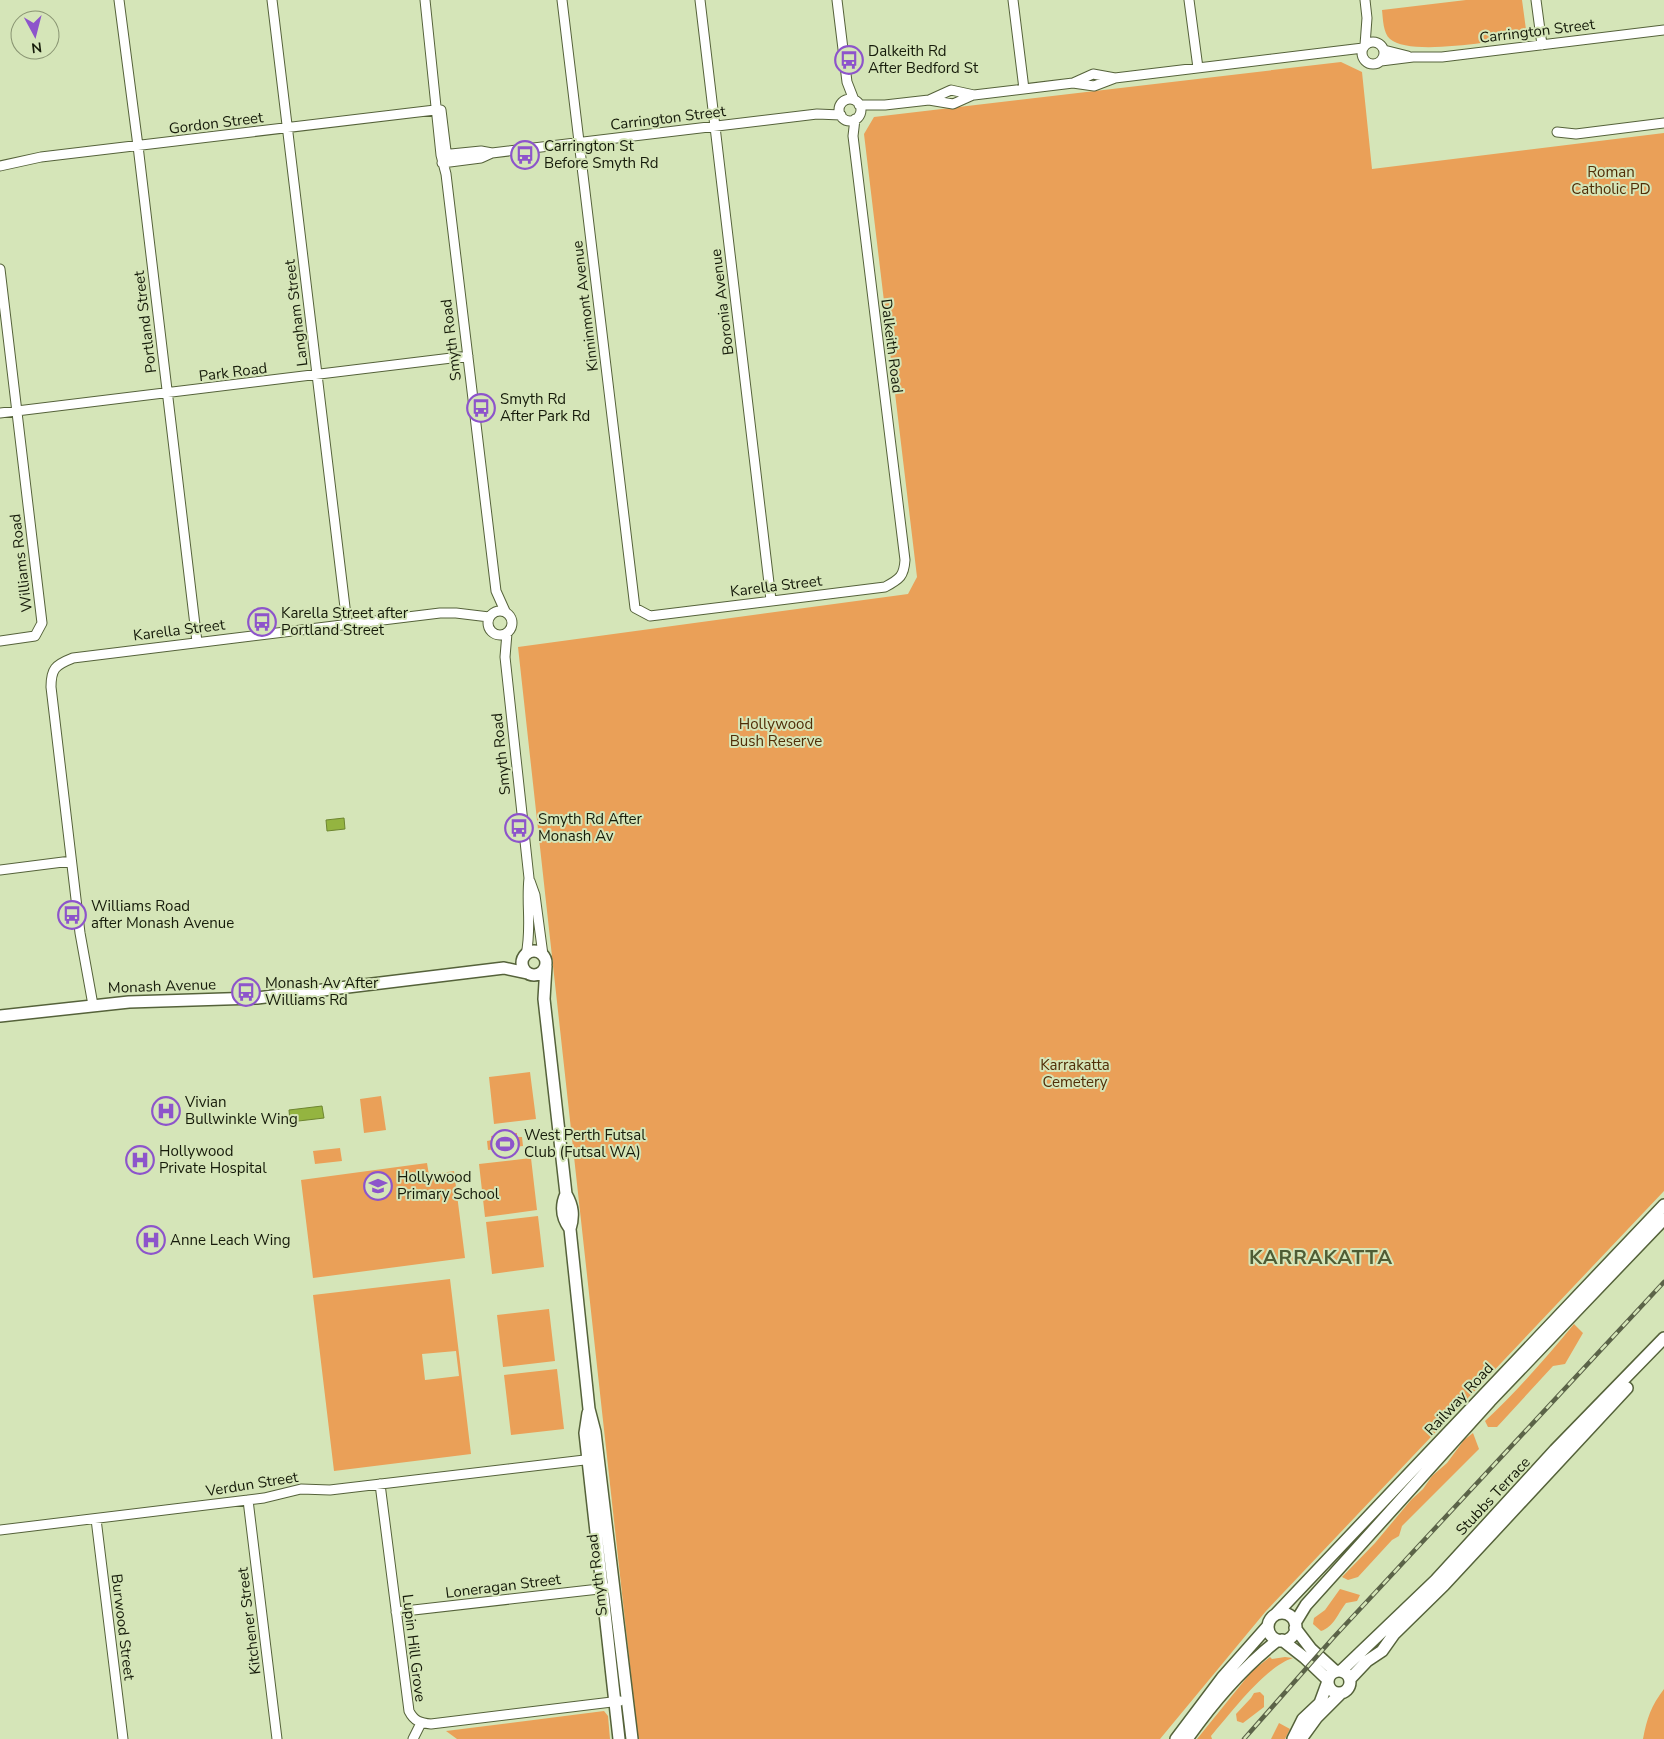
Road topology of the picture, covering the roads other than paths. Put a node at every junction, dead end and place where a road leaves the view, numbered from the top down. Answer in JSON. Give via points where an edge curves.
{"nodes":[{"id":1,"x":119,"y":0,"type":"edge"},
{"id":2,"x":272,"y":0,"type":"edge"},
{"id":3,"x":425,"y":0,"type":"edge"},
{"id":4,"x":562,"y":0,"type":"edge"},
{"id":5,"x":700,"y":0,"type":"edge"},
{"id":6,"x":837,"y":0,"type":"edge"},
{"id":7,"x":1014,"y":0,"type":"edge"},
{"id":8,"x":1189,"y":0,"type":"edge"},
{"id":9,"x":1365,"y":0,"type":"edge"},
{"id":10,"x":1536,"y":0,"type":"edge"},
{"id":11,"x":1367,"y":18,"type":"junction"},
{"id":12,"x":1664,"y":30,"type":"edge"},
{"id":13,"x":1377,"y":42,"type":"junction"},
{"id":14,"x":1542,"y":45,"type":"junction"},
{"id":15,"x":1363,"y":50,"type":"junction"},
{"id":16,"x":1384,"y":50,"type":"junction"},
{"id":17,"x":1413,"y":57,"type":"junction"},
{"id":18,"x":1381,"y":61,"type":"junction"},
{"id":19,"x":1198,"y":68,"type":"junction"},
{"id":20,"x":433,"y":70,"type":"junction"},
{"id":21,"x":847,"y":82,"type":"junction"},
{"id":22,"x":1024,"y":89,"type":"junction"},
{"id":23,"x":974,"y":95,"type":"junction"},
{"id":24,"x":929,"y":100,"type":"junction"},
{"id":25,"x":857,"y":109,"type":"junction"},
{"id":26,"x":435,"y":110,"type":"junction"},
{"id":27,"x":841,"y":111,"type":"junction"},
{"id":28,"x":1664,"y":123,"type":"edge"},
{"id":29,"x":715,"y":126,"type":"junction"},
{"id":30,"x":287,"y":128,"type":"junction"},
{"id":31,"x":1557,"y":132,"type":"dead end"},
{"id":32,"x":852,"y":136,"type":"junction"},
{"id":33,"x":579,"y":143,"type":"junction"},
{"id":34,"x":138,"y":146,"type":"junction"},
{"id":35,"x":444,"y":159,"type":"junction"},
{"id":36,"x":0,"y":166,"type":"edge"},
{"id":37,"x":0,"y":269,"type":"edge"},
{"id":38,"x":468,"y":356,"type":"junction"},
{"id":39,"x":317,"y":375,"type":"junction"},
{"id":40,"x":167,"y":393,"type":"junction"},
{"id":41,"x":16,"y":411,"type":"junction"},
{"id":42,"x":0,"y":413,"type":"edge"},
{"id":43,"x":905,"y":560,"type":"joint"},
{"id":44,"x":496,"y":591,"type":"junction"},
{"id":45,"x":771,"y":600,"type":"junction"},
{"id":46,"x":636,"y":608,"type":"joint"},
{"id":47,"x":504,"y":611,"type":"junction"},
{"id":48,"x":467,"y":615,"type":"junction"},
{"id":49,"x":490,"y":615,"type":"junction"},
{"id":50,"x":347,"y":624,"type":"junction"},
{"id":51,"x":488,"y":627,"type":"junction"},
{"id":52,"x":507,"y":633,"type":"junction"},
{"id":53,"x":497,"y":635,"type":"junction"},
{"id":54,"x":0,"y":641,"type":"edge"},
{"id":55,"x":197,"y":642,"type":"junction"},
{"id":56,"x":505,"y":657,"type":"junction"},
{"id":57,"x":72,"y":861,"type":"junction"},
{"id":58,"x":0,"y":870,"type":"edge"},
{"id":59,"x":529,"y":878,"type":"junction"},
{"id":60,"x":526,"y":956,"type":"junction"},
{"id":61,"x":544,"y":960,"type":"junction"},
{"id":62,"x":504,"y":968,"type":"junction"},
{"id":63,"x":528,"y":973,"type":"junction"},
{"id":64,"x":544,"y":999,"type":"junction"},
{"id":65,"x":92,"y":1005,"type":"junction"},
{"id":66,"x":0,"y":1016,"type":"edge"},
{"id":67,"x":1664,"y":1205,"type":"edge"},
{"id":68,"x":1664,"y":1220,"type":"edge"},
{"id":69,"x":1664,"y":1338,"type":"edge"},
{"id":70,"x":1664,"y":1348,"type":"edge"},
{"id":71,"x":593,"y":1458,"type":"junction"},
{"id":72,"x":380,"y":1484,"type":"junction"},
{"id":73,"x":248,"y":1500,"type":"junction"},
{"id":74,"x":96,"y":1518,"type":"junction"},
{"id":75,"x":0,"y":1530,"type":"edge"},
{"id":76,"x":608,"y":1588,"type":"junction"},
{"id":77,"x":396,"y":1612,"type":"junction"},
{"id":78,"x":1276,"y":1614,"type":"junction"},
{"id":79,"x":1295,"y":1625,"type":"junction"},
{"id":80,"x":1268,"y":1626,"type":"junction"},
{"id":81,"x":1280,"y":1640,"type":"junction"},
{"id":82,"x":1333,"y":1676,"type":"junction"},
{"id":83,"x":1350,"y":1679,"type":"junction"},
{"id":84,"x":1341,"y":1693,"type":"junction"},
{"id":85,"x":627,"y":1701,"type":"junction"},
{"id":86,"x":614,"y":1702,"type":"junction"},
{"id":87,"x":421,"y":1723,"type":"junction"},
{"id":88,"x":123,"y":1739,"type":"edge"},
{"id":89,"x":277,"y":1739,"type":"edge"},
{"id":90,"x":413,"y":1739,"type":"edge"},
{"id":91,"x":619,"y":1739,"type":"edge"},
{"id":92,"x":632,"y":1739,"type":"edge"},
{"id":93,"x":1176,"y":1739,"type":"edge"},
{"id":94,"x":1187,"y":1739,"type":"edge"},
{"id":95,"x":1293,"y":1739,"type":"edge"},
{"id":96,"x":1301,"y":1739,"type":"edge"}],
"edges":[{"from":1,"to":34,"type":"street","name":"Portland Street"},
{"from":2,"to":30,"type":"street","name":"Langham Street"},
{"from":3,"to":20,"type":"street","name":"Smyth Road"},
{"from":4,"to":33,"type":"street","name":"Kinninmont Avenue"},
{"from":5,"to":29,"type":"street","name":"Boronia Avenue"},
{"from":6,"to":21,"type":"street"},
{"from":7,"to":22,"type":"street"},
{"from":8,"to":19,"type":"street"},
{"from":9,"to":11,"type":"street"},
{"from":10,"to":14,"type":"street"},
{"from":11,"to":13,"type":"street"},
{"from":11,"to":15,"type":"street"},
{"from":12,"to":14,"type":"street","name":"Carrington Street"},
{"from":13,"to":15,"type":"street","via":[[1370,42]]},
{"from":13,"to":16,"type":"street"},
{"from":14,"to":17,"type":"street","name":"Carrington Street"},
{"from":15,"to":18,"type":"street","via":[[1369,64]]},
{"from":15,"to":19,"type":"street"},
{"from":16,"to":17,"type":"street","name":"Carrington Street"},
{"from":16,"to":18,"type":"street"},
{"from":17,"to":18,"type":"street","name":"Carrington Street"},
{"from":19,"to":22,"type":"street","via":[[1115,78],[1094,86],[1073,82]]},
{"from":20,"to":26,"type":"street","name":"Smyth Road"},
{"from":20,"to":35,"type":"street","name":"Smyth Road"},
{"from":21,"to":25,"type":"street"},
{"from":21,"to":27,"type":"street"},
{"from":22,"to":23,"type":"street"},
{"from":23,"to":24,"type":"street","via":[[953,104]]},
{"from":23,"to":24,"type":"street","via":[[951,90]]},
{"from":24,"to":25,"type":"street"},
{"from":25,"to":27,"type":"street","via":[[849,120]]},
{"from":25,"to":27,"type":"street","name":"Carrington Street","via":[[847,100]]},
{"from":25,"to":32,"type":"street","name":"Dalkeith Road"},
{"from":26,"to":30,"type":"street","name":"Gordon Street"},
{"from":26,"to":35,"type":"street","name":"Smyth Road"},
{"from":27,"to":29,"type":"street","name":"Carrington Street"},
{"from":27,"to":32,"type":"street","name":"Dalkeith Road"},
{"from":28,"to":31,"type":"street","via":[[1576,134]]},
{"from":29,"to":33,"type":"street","name":"Carrington Street"},
{"from":29,"to":45,"type":"street","name":"Boronia Avenue"},
{"from":30,"to":34,"type":"street","name":"Gordon Street"},
{"from":30,"to":39,"type":"street","name":"Langham Street"},
{"from":32,"to":43,"type":"street","name":"Dalkeith Road"},
{"from":33,"to":35,"type":"street","name":"Carrington Street","via":[[492,153],[481,158]]},
{"from":33,"to":46,"type":"street","name":"Kinninmont Avenue"},
{"from":34,"to":36,"type":"street","name":"Gordon Street","via":[[42,157]]},
{"from":34,"to":40,"type":"street","name":"Portland Street"},
{"from":35,"to":38,"type":"street","name":"Smyth Road"},
{"from":37,"to":41,"type":"street","name":"Williams Road"},
{"from":38,"to":39,"type":"street","name":"Park Road"},
{"from":38,"to":44,"type":"street","name":"Smyth Road"},
{"from":39,"to":40,"type":"street","name":"Park Road"},
{"from":39,"to":50,"type":"street","name":"Langham Street"},
{"from":40,"to":41,"type":"street","name":"Park Road"},
{"from":40,"to":55,"type":"street","name":"Portland Street"},
{"from":41,"to":42,"type":"street","name":"Park Road"},
{"from":41,"to":54,"type":"street","name":"Williams Road","via":[[42,623],[34,636]]},
{"from":43,"to":45,"type":"street","name":"Karella Street","via":[[904,571],[898,580],[886,587]]},
{"from":44,"to":47,"type":"street","name":"Smyth Road"},
{"from":44,"to":49,"type":"street","name":"Smyth Road"},
{"from":45,"to":46,"type":"street","name":"Karella Street","via":[[650,616]]},
{"from":47,"to":49,"type":"street"},
{"from":47,"to":52,"type":"street","via":[[513,622]]},
{"from":48,"to":49,"type":"street","name":"Karella Street"},
{"from":48,"to":50,"type":"street","name":"Karella Street","via":[[440,613]]},
{"from":48,"to":51,"type":"street","name":"Karella Street"},
{"from":49,"to":51,"type":"street"},
{"from":50,"to":55,"type":"street","name":"Karella Street"},
{"from":51,"to":53,"type":"street"},
{"from":52,"to":53,"type":"street"},
{"from":52,"to":56,"type":"street","name":"Smyth Road"},
{"from":53,"to":56,"type":"street","name":"Smyth Road"},
{"from":55,"to":57,"type":"street","name":"Karella Street","via":[[72,658],[60,663],[51,674]]},
{"from":56,"to":59,"type":"street","name":"Smyth Road"},
{"from":57,"to":58,"type":"street"},
{"from":57,"to":65,"type":"street"},
{"from":59,"to":60,"type":"street","name":"Smyth Road","via":[[530,932]]},
{"from":59,"to":61,"type":"street","name":"Smyth Road","via":[[535,895]]},
{"from":60,"to":61,"type":"main road","via":[[535,952]]},
{"from":60,"to":62,"type":"main road","name":"Monash Avenue"},
{"from":60,"to":63,"type":"main road","via":[[522,963]]},
{"from":61,"to":63,"type":"main road","via":[[540,974]]},
{"from":61,"to":64,"type":"main road","name":"Smyth Road"},
{"from":62,"to":63,"type":"main road","name":"Monash Avenue"},
{"from":62,"to":65,"type":"main road","name":"Monash Avenue","via":[[257,998]]},
{"from":63,"to":64,"type":"main road","name":"Smyth Road"},
{"from":64,"to":71,"type":"main road","name":"Smyth Road","via":[[566,1194],[573,1212],[570,1229],[589,1409],[595,1432]]},
{"from":65,"to":66,"type":"main road","name":"Monash Avenue"},
{"from":67,"to":78,"type":"main road","name":"Railway Road"},
{"from":68,"to":79,"type":"main road","name":"Railway Road","via":[[1490,1401],[1306,1605]]},
{"from":69,"to":82,"type":"main road","name":"Stubbs Terrace","via":[[1555,1450],[1436,1580]]},
{"from":70,"to":83,"type":"main road","name":"Stubbs Terrace","via":[[1519,1506],[1394,1634],[1382,1651]]},
{"from":71,"to":72,"type":"street","name":"Verdun Street"},
{"from":71,"to":76,"type":"main road","name":"Smyth Road"},
{"from":72,"to":73,"type":"street","name":"Verdun Street","via":[[330,1490],[301,1489]]},
{"from":72,"to":77,"type":"street","name":"Lupin Hill Grove"},
{"from":73,"to":74,"type":"street","name":"Verdun Street"},
{"from":73,"to":89,"type":"street","name":"Kitchener Street"},
{"from":74,"to":75,"type":"street","name":"Verdun Street"},
{"from":74,"to":88,"type":"street","name":"Burwood Street"},
{"from":76,"to":77,"type":"street","name":"Loneragan Street"},
{"from":76,"to":85,"type":"main road","name":"Smyth Road"},
{"from":76,"to":86,"type":"main road","name":"Smyth Road"},
{"from":77,"to":87,"type":"street","name":"Lupin Hill Grove","via":[[408,1711]]},
{"from":78,"to":79,"type":"main road","via":[[1288,1614]]},
{"from":78,"to":80,"type":"main road"},
{"from":79,"to":81,"type":"main road","via":[[1293,1635]]},
{"from":79,"to":82,"type":"main road"},
{"from":80,"to":81,"type":"main road","via":[[1270,1635]]},
{"from":80,"to":93,"type":"main road","via":[[1222,1678]]},
{"from":81,"to":82,"type":"main road"},
{"from":81,"to":94,"type":"main road","via":[[1241,1673]]},
{"from":82,"to":83,"type":"main road","via":[[1347,1674]]},
{"from":82,"to":84,"type":"main road","via":[[1334,1692]]},
{"from":82,"to":95,"type":"main road","name":"Stubbs Terrace","via":[[1320,1703],[1303,1719]]},
{"from":83,"to":84,"type":"main road","name":"Stubbs Terrace","via":[[1349,1686]]},
{"from":84,"to":96,"type":"main road"},
{"from":85,"to":86,"type":"street","name":"Lupin Hill Grove"},
{"from":85,"to":92,"type":"main road","name":"Smyth Road"},
{"from":86,"to":87,"type":"street","name":"Lupin Hill Grove"},
{"from":86,"to":91,"type":"main road","name":"Smyth Road"},
{"from":87,"to":90,"type":"street"}]}
